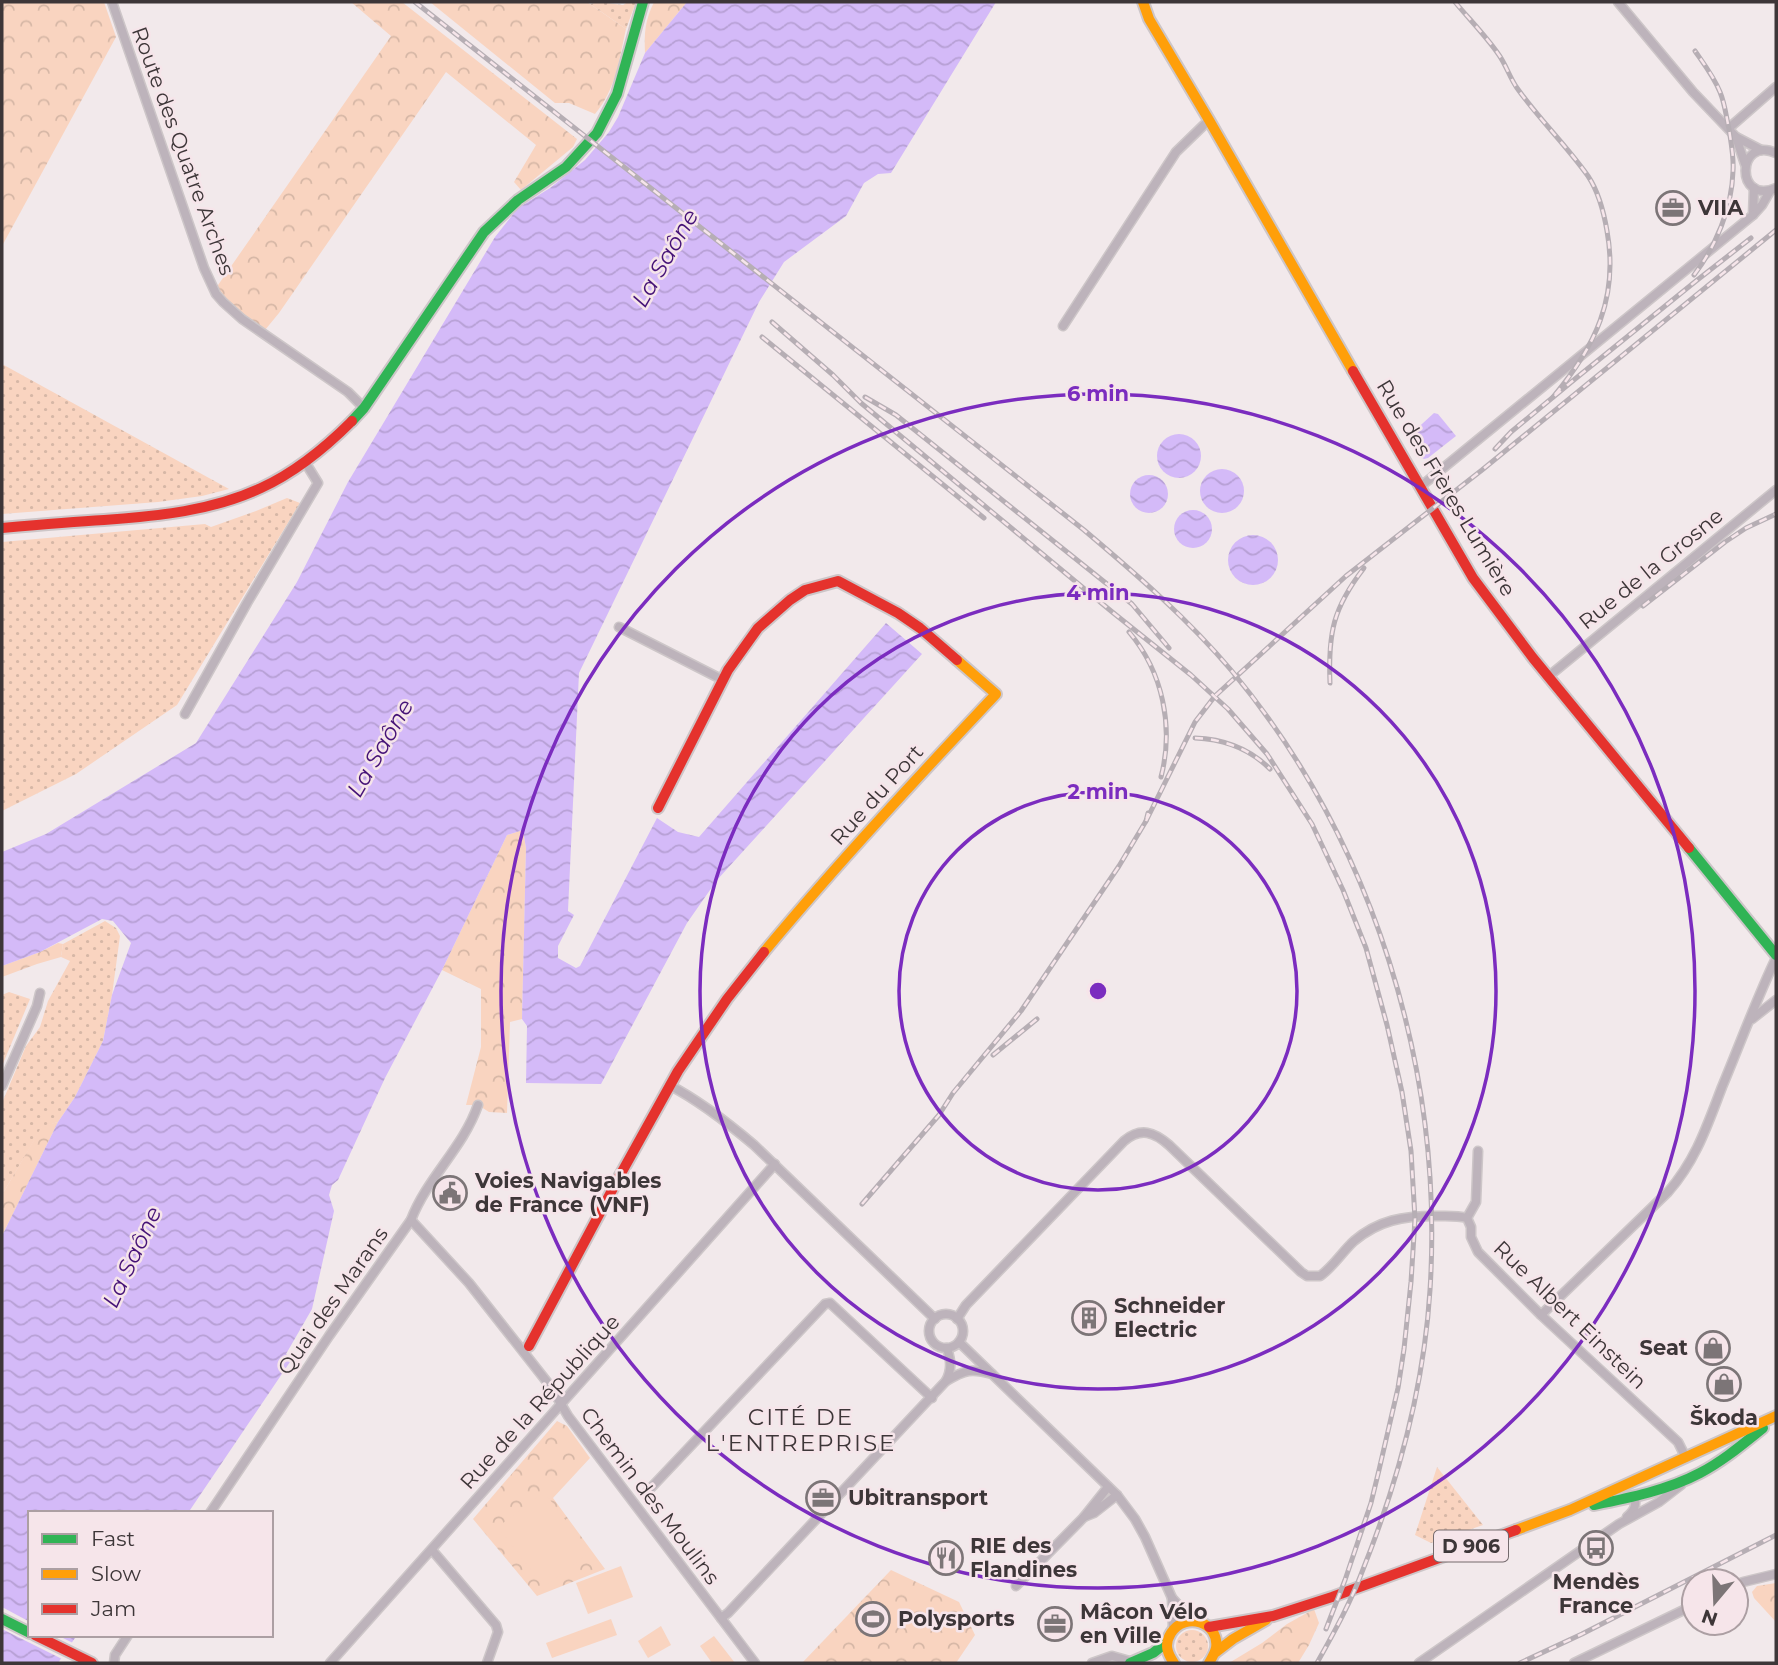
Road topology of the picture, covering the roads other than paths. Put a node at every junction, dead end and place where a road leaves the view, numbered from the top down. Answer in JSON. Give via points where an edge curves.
{"nodes":[{"id":1,"x":112,"y":2,"type":"edge"},
{"id":2,"x":643,"y":2,"type":"edge"},
{"id":3,"x":1143,"y":2,"type":"edge"},
{"id":4,"x":1619,"y":2,"type":"edge"},
{"id":5,"x":1776,"y":87,"type":"edge"},
{"id":6,"x":1209,"y":120,"type":"junction"},
{"id":7,"x":1728,"y":128,"type":"junction"},
{"id":8,"x":1736,"y":137,"type":"junction"},
{"id":9,"x":1761,"y":150,"type":"junction"},
{"id":10,"x":1776,"y":153,"type":"edge"},
{"id":11,"x":1745,"y":164,"type":"junction"},
{"id":12,"x":1754,"y":188,"type":"junction"},
{"id":13,"x":1773,"y":189,"type":"edge"},
{"id":14,"x":1753,"y":215,"type":"junction"},
{"id":15,"x":1063,"y":326,"type":"dead end"},
{"id":16,"x":365,"y":408,"type":"junction"},
{"id":17,"x":305,"y":462,"type":"junction"},
{"id":18,"x":1420,"y":487,"type":"junction"},
{"id":19,"x":1776,"y":490,"type":"edge"},
{"id":20,"x":2,"y":528,"type":"edge"},
{"id":21,"x":619,"y":627,"type":"dead end"},
{"id":22,"x":1549,"y":676,"type":"junction"},
{"id":23,"x":723,"y":680,"type":"junction"},
{"id":24,"x":185,"y":714,"type":"dead end"},
{"id":25,"x":658,"y":808,"type":"dead end"},
{"id":26,"x":1776,"y":956,"type":"edge"},
{"id":27,"x":40,"y":993,"type":"dead end"},
{"id":28,"x":1776,"y":1000,"type":"edge"},
{"id":29,"x":1749,"y":1021,"type":"junction"},
{"id":30,"x":669,"y":1085,"type":"junction"},
{"id":31,"x":2,"y":1086,"type":"edge"},
{"id":32,"x":478,"y":1105,"type":"dead end"},
{"id":33,"x":1478,"y":1151,"type":"dead end"},
{"id":34,"x":775,"y":1164,"type":"junction"},
{"id":35,"x":1467,"y":1218,"type":"junction"},
{"id":36,"x":411,"y":1220,"type":"junction"},
{"id":37,"x":1541,"y":1315,"type":"junction"},
{"id":38,"x":935,"y":1319,"type":"junction"},
{"id":39,"x":957,"y":1319,"type":"junction"},
{"id":40,"x":959,"y":1342,"type":"junction"},
{"id":41,"x":529,"y":1346,"type":"dead end"},
{"id":42,"x":947,"y":1348,"type":"junction"},
{"id":43,"x":992,"y":1374,"type":"junction"},
{"id":44,"x":946,"y":1381,"type":"junction"},
{"id":45,"x":932,"y":1398,"type":"junction"},
{"id":46,"x":560,"y":1404,"type":"junction"},
{"id":47,"x":1776,"y":1416,"type":"edge"},
{"id":48,"x":1686,"y":1458,"type":"junction"},
{"id":49,"x":1692,"y":1477,"type":"junction"},
{"id":50,"x":1108,"y":1487,"type":"junction"},
{"id":51,"x":647,"y":1492,"type":"dead end"},
{"id":52,"x":1117,"y":1495,"type":"junction"},
{"id":53,"x":1634,"y":1496,"type":"junction"},
{"id":54,"x":1570,"y":1510,"type":"junction"},
{"id":55,"x":211,"y":1511,"type":"edge"},
{"id":56,"x":1084,"y":1517,"type":"junction"},
{"id":57,"x":1619,"y":1524,"type":"junction"},
{"id":58,"x":432,"y":1550,"type":"junction"},
{"id":59,"x":1776,"y":1574,"type":"edge"},
{"id":60,"x":1750,"y":1580,"type":"edge"},
{"id":61,"x":1016,"y":1586,"type":"dead end"},
{"id":62,"x":1172,"y":1598,"type":"junction"},
{"id":63,"x":1680,"y":1612,"type":"edge"},
{"id":64,"x":1273,"y":1616,"type":"junction"},
{"id":65,"x":721,"y":1618,"type":"junction"},
{"id":66,"x":2,"y":1619,"type":"edge"},
{"id":67,"x":1192,"y":1620,"type":"junction"},
{"id":68,"x":1209,"y":1627,"type":"junction"},
{"id":69,"x":1173,"y":1629,"type":"junction"},
{"id":70,"x":28,"y":1632,"type":"edge"},
{"id":71,"x":39,"y":1637,"type":"edge"},
{"id":72,"x":127,"y":1637,"type":"edge"},
{"id":73,"x":1167,"y":1642,"type":"junction"},
{"id":74,"x":74,"y":1654,"type":"junction"},
{"id":75,"x":1212,"y":1660,"type":"edge"},
{"id":76,"x":85,"y":1663,"type":"edge"},
{"id":77,"x":92,"y":1663,"type":"edge"},
{"id":78,"x":114,"y":1663,"type":"edge"},
{"id":79,"x":330,"y":1663,"type":"edge"},
{"id":80,"x":487,"y":1663,"type":"edge"},
{"id":81,"x":755,"y":1663,"type":"edge"},
{"id":82,"x":1092,"y":1663,"type":"edge"},
{"id":83,"x":1131,"y":1663,"type":"edge"},
{"id":84,"x":1174,"y":1663,"type":"edge"},
{"id":85,"x":1419,"y":1663,"type":"edge"},
{"id":86,"x":1574,"y":1663,"type":"edge"}],
"edges":[{"from":1,"to":16,"type":"street","name":"Route des Quatre Arches","via":[[216,294],[242,319]]},
{"from":2,"to":16,"type":"street","via":[[617,93],[597,134],[566,167],[518,200],[484,232]]},
{"from":3,"to":6,"type":"street","name":"Rue des Frères Lumière"},
{"from":4,"to":7,"type":"street"},
{"from":5,"to":7,"type":"street"},
{"from":6,"to":15,"type":"street","via":[[1176,152]]},
{"from":6,"to":18,"type":"street","name":"Rue des Frères Lumière"},
{"from":7,"to":8,"type":"street"},
{"from":8,"to":9,"type":"street"},
{"from":8,"to":11,"type":"street"},
{"from":9,"to":10,"type":"street"},
{"from":9,"to":11,"type":"street"},
{"from":11,"to":12,"type":"street","via":[[1746,177]]},
{"from":12,"to":13,"type":"street"},
{"from":12,"to":14,"type":"street"},
{"from":13,"to":14,"type":"street"},
{"from":14,"to":18,"type":"street"},
{"from":16,"to":17,"type":"street"},
{"from":17,"to":20,"type":"street","via":[[246,495],[192,511]]},
{"from":17,"to":24,"type":"street","via":[[318,484]]},
{"from":18,"to":22,"type":"street","name":"Rue des Frères Lumière","via":[[1473,578]]},
{"from":19,"to":22,"type":"street","name":"Rue de la Grosne"},
{"from":21,"to":23,"type":"street"},
{"from":22,"to":26,"type":"street","name":"Rue des Frères Lumière"},
{"from":23,"to":25,"type":"street","name":"Rue du Port"},
{"from":23,"to":30,"type":"street","name":"Rue du Port","via":[[758,628],[779,609],[805,590],[838,581],[920,628],[996,694],[758,960]]},
{"from":26,"to":29,"type":"street"},
{"from":27,"to":31,"type":"street"},
{"from":28,"to":29,"type":"street"},
{"from":29,"to":37,"type":"street","via":[[1682,1177]]},
{"from":30,"to":34,"type":"street","via":[[731,1125]]},
{"from":30,"to":41,"type":"street","name":"Rue du Port"},
{"from":32,"to":36,"type":"street","name":"Quai des Marans","via":[[465,1135]]},
{"from":33,"to":35,"type":"street","via":[[1476,1202]]},
{"from":34,"to":38,"type":"street"},
{"from":34,"to":46,"type":"street","name":"Rue de la République"},
{"from":35,"to":37,"type":"street","name":"Rue Albert Einstein","via":[[1478,1252]]},
{"from":35,"to":39,"type":"street","via":[[1409,1216],[1391,1220],[1354,1241],[1320,1276],[1307,1276],[1170,1144],[1156,1134],[1142,1132],[1124,1141]]},
{"from":36,"to":46,"type":"street","name":"Chemin des Moulins","via":[[469,1283]]},
{"from":36,"to":55,"type":"street","name":"Quai des Marans"},
{"from":37,"to":48,"type":"street","name":"Rue Albert Einstein","via":[[1678,1442]]},
{"from":38,"to":39,"type":"street","via":[[947,1315]]},
{"from":38,"to":42,"type":"street","via":[[930,1336]]},
{"from":39,"to":40,"type":"street","via":[[963,1333]]},
{"from":40,"to":42,"type":"street"},
{"from":40,"to":43,"type":"street"},
{"from":42,"to":44,"type":"street","via":[[951,1361]]},
{"from":43,"to":44,"type":"street","via":[[965,1371]]},
{"from":43,"to":50,"type":"street"},
{"from":44,"to":45,"type":"street"},
{"from":45,"to":51,"type":"street","via":[[834,1305],[825,1304]]},
{"from":45,"to":65,"type":"street"},
{"from":46,"to":58,"type":"street","name":"Rue de la République"},
{"from":46,"to":65,"type":"street","name":"Chemin des Moulins"},
{"from":47,"to":48,"type":"street","number":"D 906"},
{"from":47,"to":49,"type":"street","number":"D 906"},
{"from":48,"to":54,"type":"street","number":"D 906"},
{"from":49,"to":53,"type":"street","number":"D 906"},
{"from":49,"to":57,"type":"street"},
{"from":50,"to":52,"type":"street"},
{"from":50,"to":56,"type":"street"},
{"from":52,"to":56,"type":"street"},
{"from":52,"to":62,"type":"street","via":[[1135,1519]]},
{"from":53,"to":54,"type":"street","number":"D 906"},
{"from":53,"to":57,"type":"street","via":[[1633,1512]]},
{"from":54,"to":64,"type":"street","number":"D 906"},
{"from":56,"to":61,"type":"street"},
{"from":57,"to":85,"type":"street"},
{"from":58,"to":79,"type":"street","name":"Rue de la République"},
{"from":58,"to":80,"type":"street","via":[[496,1625],[498,1632]]},
{"from":59,"to":60,"type":"street"},
{"from":62,"to":67,"type":"street"},
{"from":62,"to":69,"type":"street"},
{"from":63,"to":86,"type":"street"},
{"from":64,"to":68,"type":"street","number":"D 906"},
{"from":64,"to":75,"type":"street","number":"D 906","via":[[1233,1639]]},
{"from":65,"to":81,"type":"street","name":"Chemin des Moulins"},
{"from":66,"to":70,"type":"street"},
{"from":67,"to":68,"type":"street"},
{"from":67,"to":69,"type":"street"},
{"from":68,"to":75,"type":"street","via":[[1216,1638]]},
{"from":69,"to":73,"type":"street"},
{"from":71,"to":74,"type":"street"},
{"from":72,"to":78,"type":"street"},
{"from":73,"to":83,"type":"street"},
{"from":73,"to":84,"type":"street"},
{"from":74,"to":76,"type":"street"},
{"from":74,"to":77,"type":"street"},
{"from":82,"to":83,"type":"street","via":[[1112,1656]]}]}
